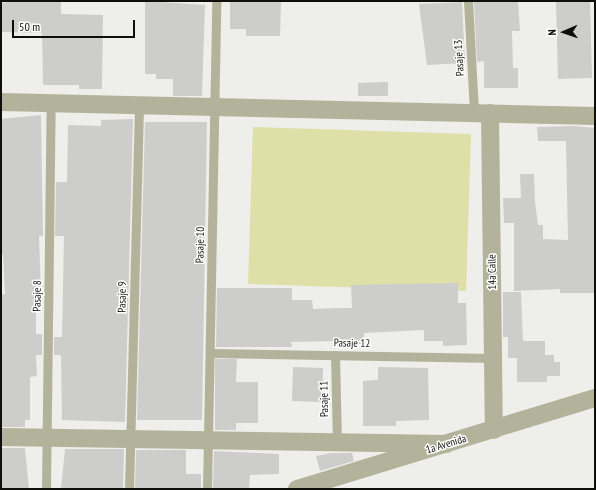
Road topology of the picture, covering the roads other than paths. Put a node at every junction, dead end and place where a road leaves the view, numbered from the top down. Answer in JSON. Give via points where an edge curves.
{"nodes":[{"id":1,"x":216,"y":1,"type":"edge"},
{"id":2,"x":468,"y":1,"type":"edge"},
{"id":3,"x":1,"y":102,"type":"edge"},
{"id":4,"x":51,"y":103,"type":"junction"},
{"id":5,"x":139,"y":105,"type":"junction"},
{"id":6,"x":215,"y":107,"type":"junction"},
{"id":7,"x":482,"y":113,"type":"junction"},
{"id":8,"x":595,"y":116,"type":"edge"},
{"id":9,"x":210,"y":353,"type":"junction"},
{"id":10,"x":335,"y":355,"type":"junction"},
{"id":11,"x":493,"y":358,"type":"junction"},
{"id":12,"x":595,"y":398,"type":"edge"},
{"id":13,"x":494,"y":430,"type":"junction"},
{"id":14,"x":1,"y":437,"type":"edge"},
{"id":15,"x":47,"y":438,"type":"junction"},
{"id":16,"x":130,"y":439,"type":"junction"},
{"id":17,"x":208,"y":440,"type":"junction"},
{"id":18,"x":337,"y":442,"type":"junction"},
{"id":19,"x":446,"y":444,"type":"junction"},
{"id":20,"x":46,"y":489,"type":"edge"},
{"id":21,"x":129,"y":489,"type":"edge"},
{"id":22,"x":207,"y":489,"type":"edge"},
{"id":23,"x":297,"y":489,"type":"edge"}],
"edges":[{"from":1,"to":6,"type":"lane","name":"Pasaje 10"},
{"from":2,"to":7,"type":"lane","name":"Pasaje 13"},
{"from":3,"to":4,"type":"street"},
{"from":4,"to":5,"type":"street"},
{"from":4,"to":15,"type":"lane","name":"Pasaje 8"},
{"from":5,"to":6,"type":"street"},
{"from":5,"to":16,"type":"lane","name":"Pasaje 9"},
{"from":6,"to":7,"type":"street"},
{"from":6,"to":9,"type":"lane","name":"Pasaje 10"},
{"from":7,"to":8,"type":"street"},
{"from":7,"to":11,"type":"street","name":"14a Calle"},
{"from":9,"to":10,"type":"lane","name":"Pasaje 12"},
{"from":9,"to":17,"type":"lane","name":"Pasaje 10"},
{"from":10,"to":11,"type":"lane","name":"Pasaje 12"},
{"from":10,"to":18,"type":"lane","name":"Pasaje 11"},
{"from":11,"to":13,"type":"street","name":"14a Calle"},
{"from":12,"to":13,"type":"street","name":"1a Avenida"},
{"from":13,"to":19,"type":"street","name":"1a Avenida"},
{"from":14,"to":15,"type":"street"},
{"from":15,"to":16,"type":"street"},
{"from":15,"to":20,"type":"lane","name":"Pasaje 8"},
{"from":16,"to":17,"type":"street"},
{"from":16,"to":21,"type":"lane","name":"Pasaje 9"},
{"from":17,"to":18,"type":"street"},
{"from":17,"to":22,"type":"lane","name":"Pasaje 10"},
{"from":18,"to":19,"type":"street"},
{"from":19,"to":23,"type":"street","name":"1a Avenida"}]}
